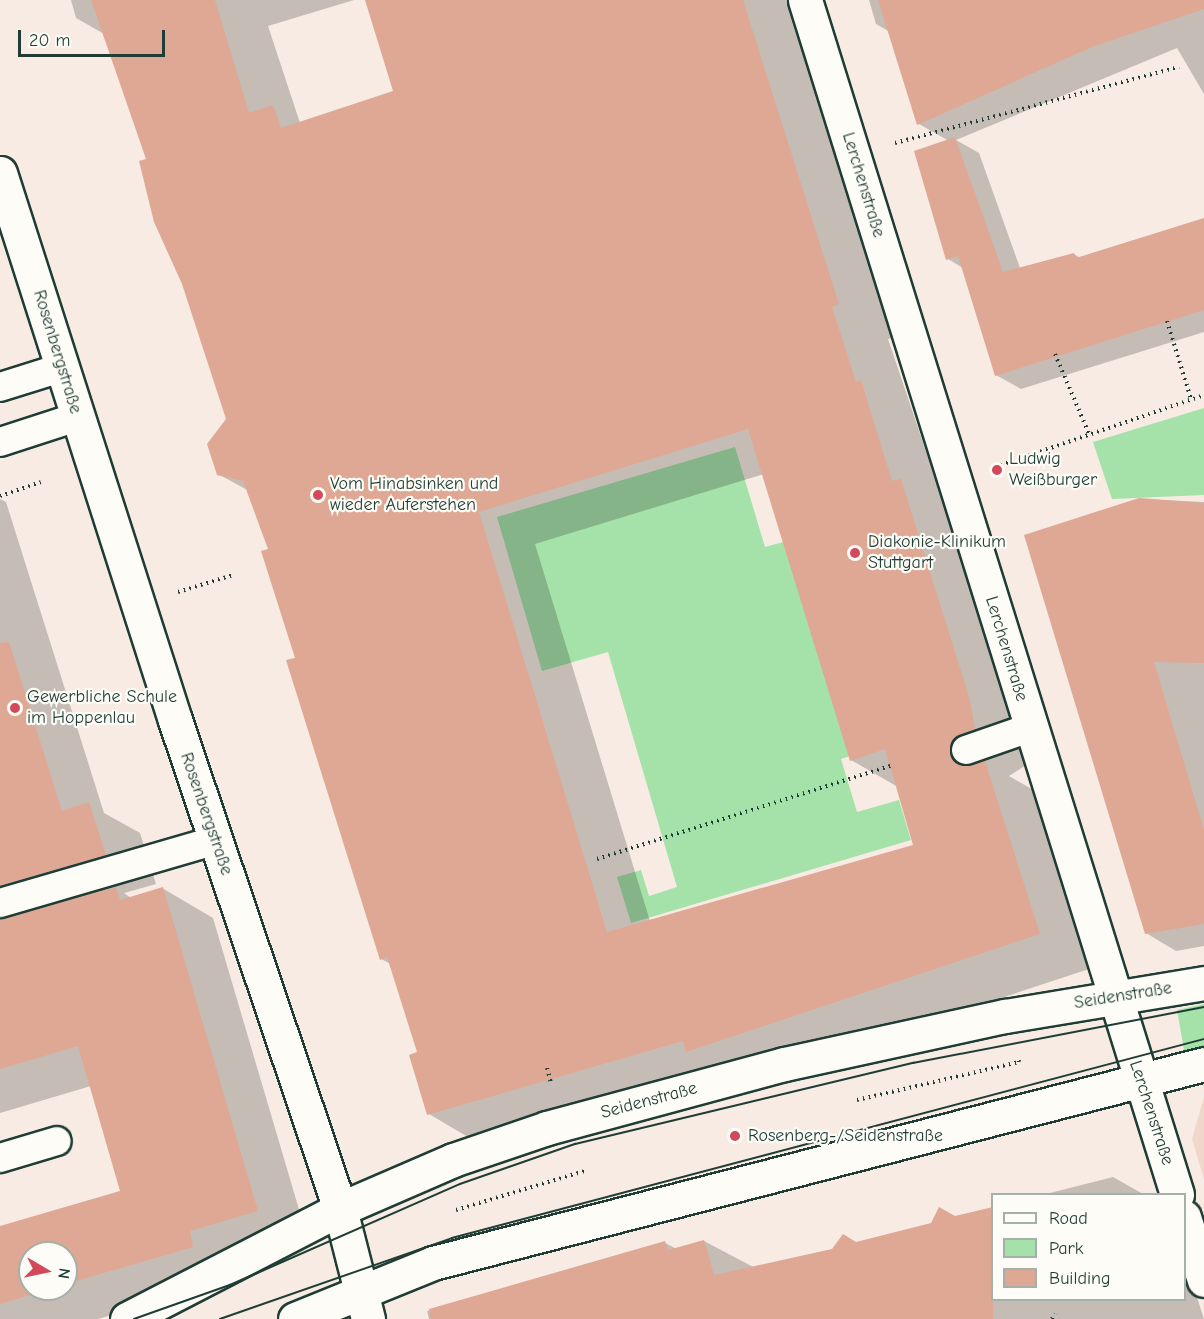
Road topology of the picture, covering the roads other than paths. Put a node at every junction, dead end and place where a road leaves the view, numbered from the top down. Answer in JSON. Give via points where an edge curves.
{"nodes":[{"id":1,"x":805,"y":0,"type":"edge"},
{"id":2,"x":0,"y":172,"type":"edge"},
{"id":3,"x":61,"y":368,"type":"junction"},
{"id":4,"x":0,"y":387,"type":"edge"},
{"id":5,"x":77,"y":417,"type":"junction"},
{"id":6,"x":0,"y":442,"type":"edge"},
{"id":7,"x":1029,"y":728,"type":"junction"},
{"id":8,"x":966,"y":750,"type":"dead end"},
{"id":9,"x":214,"y":841,"type":"junction"},
{"id":10,"x":0,"y":903,"type":"edge"},
{"id":11,"x":1204,"y":983,"type":"edge"},
{"id":12,"x":1114,"y":998,"type":"junction"},
{"id":13,"x":1204,"y":1064,"type":"edge"},
{"id":14,"x":1140,"y":1079,"type":"junction"},
{"id":15,"x":57,"y":1142,"type":"dead end"},
{"id":16,"x":0,"y":1158,"type":"edge"},
{"id":17,"x":1177,"y":1193,"type":"edge"},
{"id":18,"x":340,"y":1209,"type":"junction"},
{"id":19,"x":1186,"y":1220,"type":"edge"},
{"id":20,"x":1204,"y":1280,"type":"edge"},
{"id":21,"x":364,"y":1305,"type":"edge"},
{"id":22,"x":127,"y":1319,"type":"edge"},
{"id":23,"x":295,"y":1319,"type":"edge"}],
"edges":[{"from":1,"to":7,"type":"street","name":"Lerchenstraße"},
{"from":2,"to":3,"type":"street","name":"Rosenbergstraße"},
{"from":3,"to":4,"type":"lane"},
{"from":3,"to":5,"type":"street","name":"Rosenbergstraße"},
{"from":5,"to":6,"type":"lane"},
{"from":5,"to":9,"type":"street","name":"Rosenbergstraße"},
{"from":7,"to":8,"type":"lane"},
{"from":7,"to":12,"type":"street","name":"Lerchenstraße"},
{"from":9,"to":10,"type":"lane"},
{"from":9,"to":18,"type":"street","name":"Rosenbergstraße"},
{"from":11,"to":12,"type":"street","name":"Seidenstraße"},
{"from":12,"to":14,"type":"street","name":"Lerchenstraße"},
{"from":12,"to":18,"type":"street","name":"Seidenstraße","via":[[784,1064],[565,1123],[453,1160]]},
{"from":13,"to":14,"type":"street"},
{"from":14,"to":17,"type":"street","name":"Lerchenstraße"},
{"from":14,"to":21,"type":"street","via":[[433,1263]]},
{"from":15,"to":16,"type":"lane"},
{"from":18,"to":21,"type":"street","name":"Rosenbergstraße"},
{"from":18,"to":22,"type":"street","name":"Seidenstraße"},
{"from":19,"to":20,"type":"street"},
{"from":21,"to":23,"type":"street"}]}
